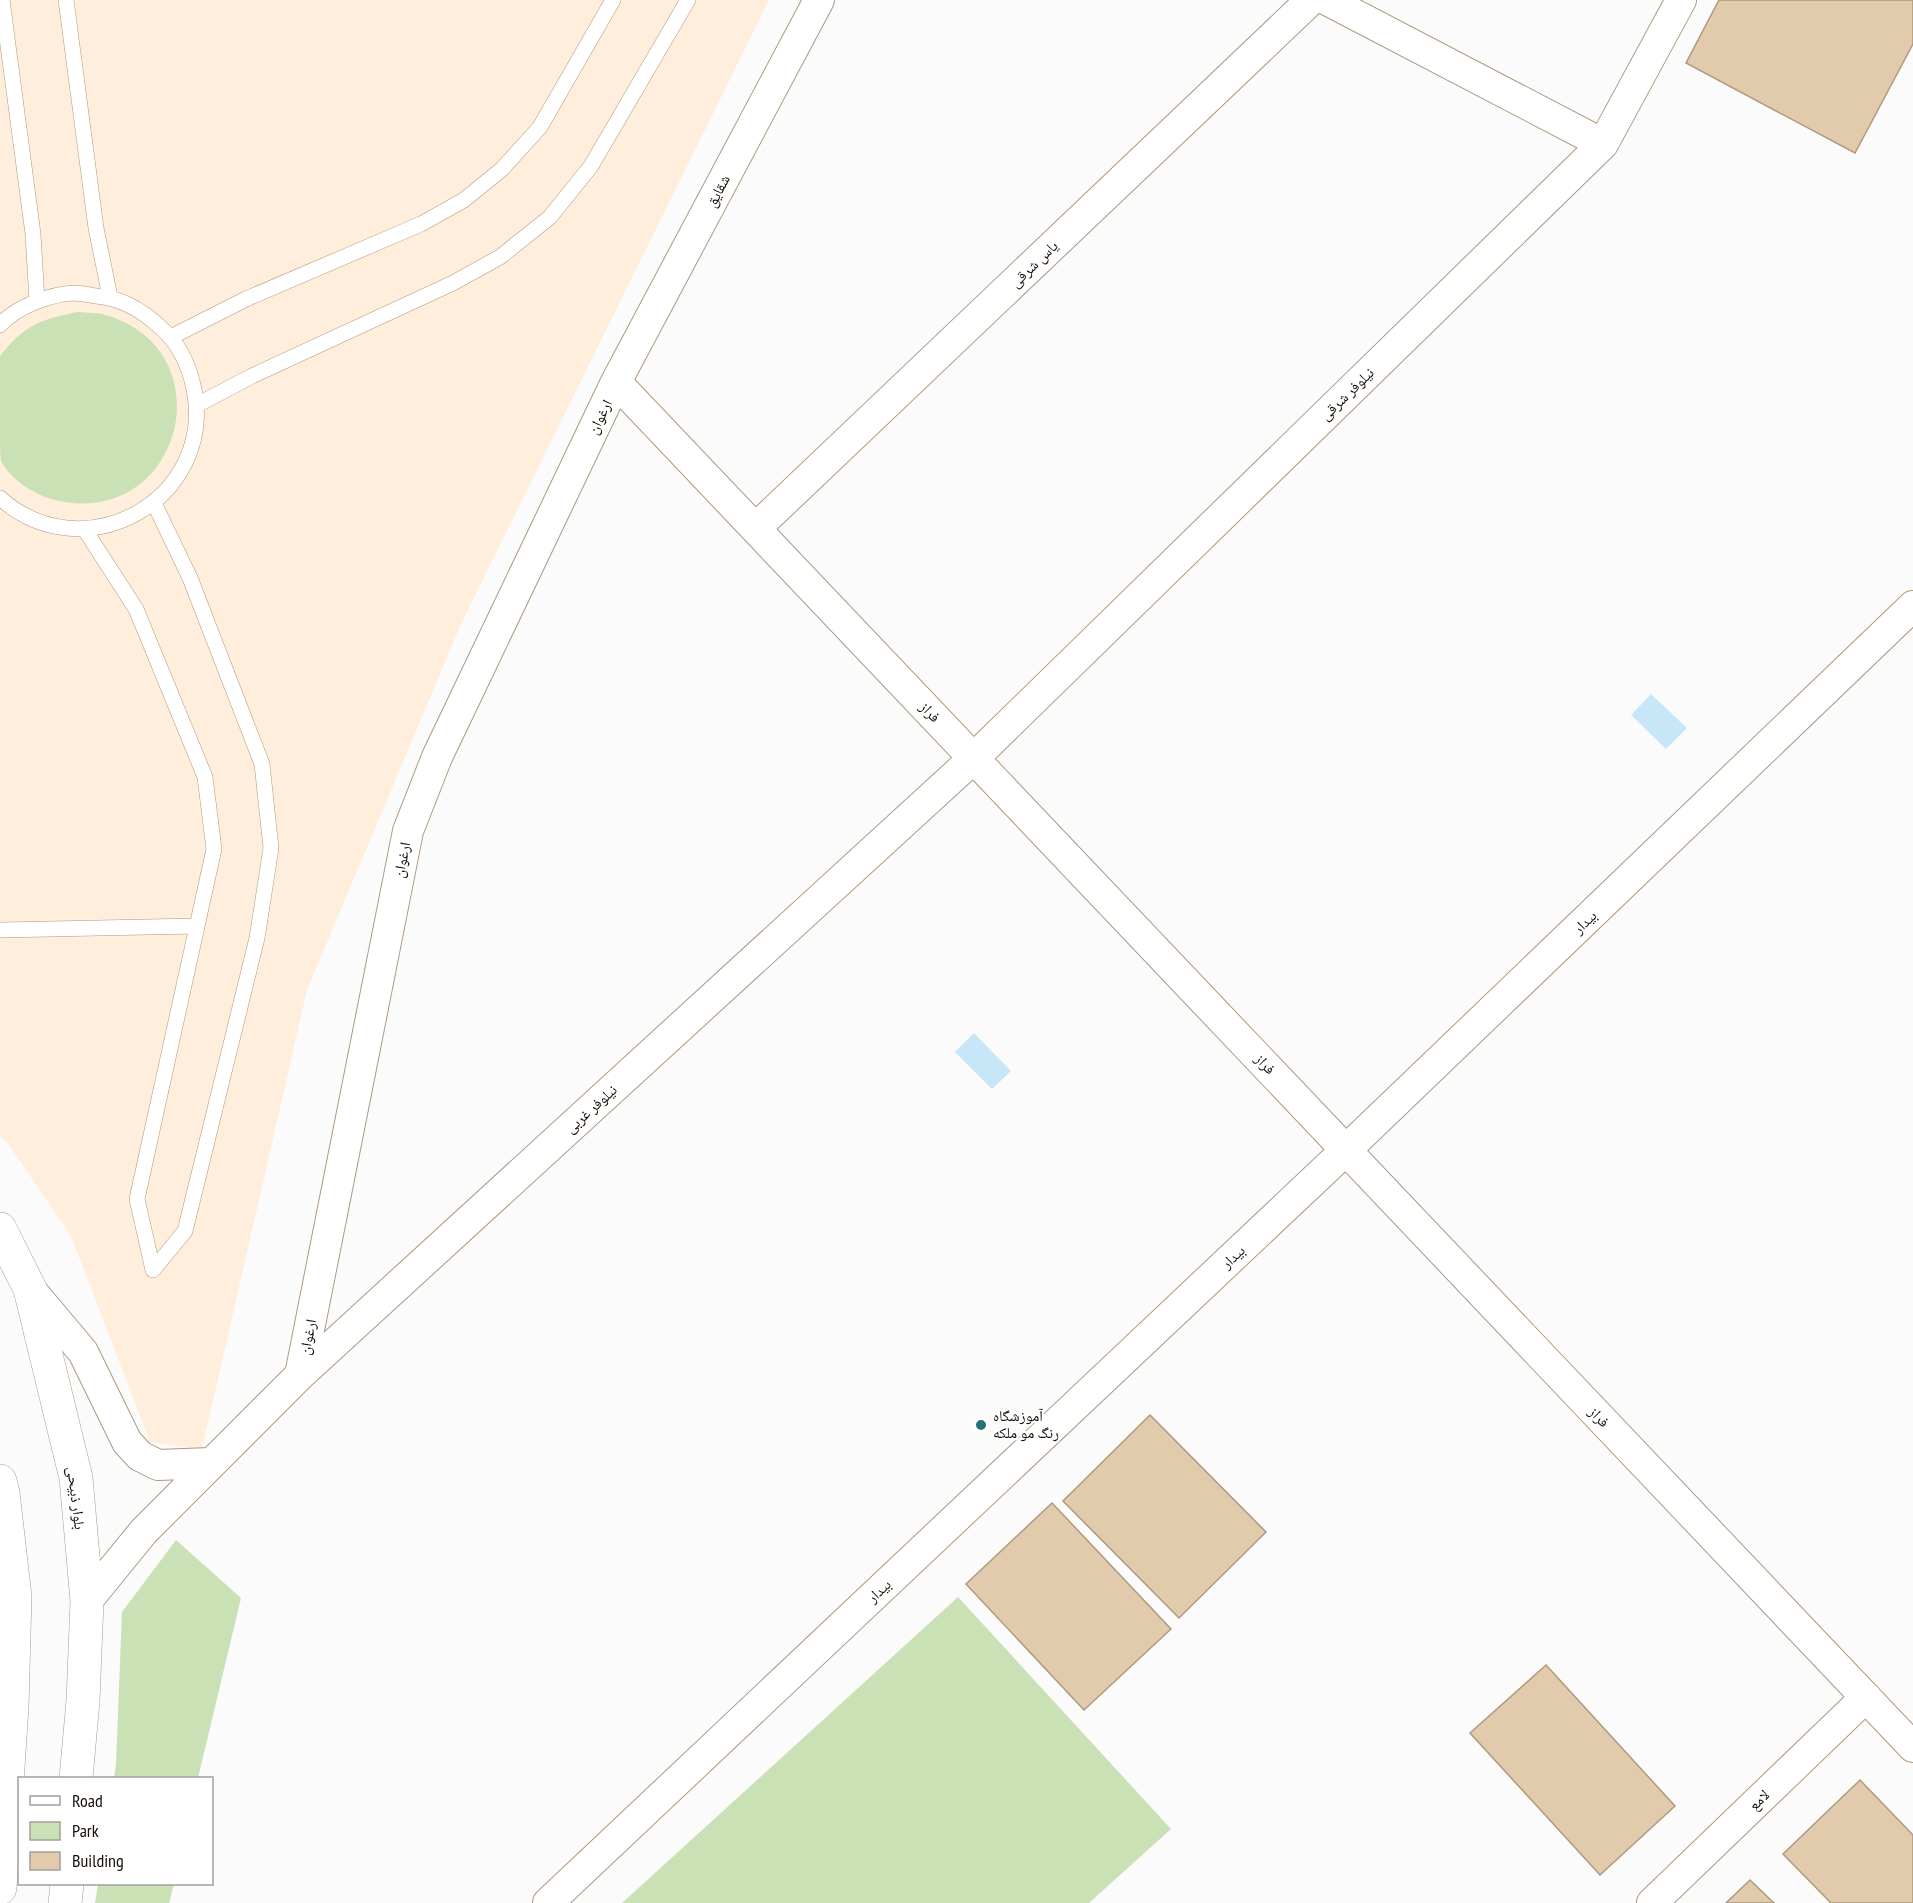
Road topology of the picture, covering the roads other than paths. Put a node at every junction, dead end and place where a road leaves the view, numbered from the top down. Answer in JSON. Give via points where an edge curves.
{"nodes":[{"id":1,"x":2,"y":0,"type":"edge"},
{"id":2,"x":66,"y":0,"type":"edge"},
{"id":3,"x":613,"y":0,"type":"edge"},
{"id":4,"x":688,"y":0,"type":"edge"},
{"id":5,"x":819,"y":0,"type":"edge"},
{"id":6,"x":1311,"y":0,"type":"edge"},
{"id":7,"x":1327,"y":0,"type":"edge"},
{"id":8,"x":1681,"y":0,"type":"edge"},
{"id":9,"x":1603,"y":144,"type":"junction"},
{"id":10,"x":110,"y":297,"type":"junction"},
{"id":11,"x":37,"y":301,"type":"junction"},
{"id":12,"x":0,"y":325,"type":"edge"},
{"id":13,"x":171,"y":337,"type":"junction"},
{"id":14,"x":616,"y":382,"type":"junction"},
{"id":15,"x":197,"y":405,"type":"junction"},
{"id":16,"x":0,"y":498,"type":"edge"},
{"id":17,"x":154,"y":503,"type":"junction"},
{"id":18,"x":756,"y":528,"type":"junction"},
{"id":19,"x":85,"y":530,"type":"junction"},
{"id":20,"x":1913,"y":606,"type":"edge"},
{"id":21,"x":974,"y":758,"type":"junction"},
{"id":22,"x":196,"y":926,"type":"junction"},
{"id":23,"x":0,"y":930,"type":"edge"},
{"id":24,"x":1346,"y":1150,"type":"junction"},
{"id":25,"x":0,"y":1229,"type":"edge"},
{"id":26,"x":30,"y":1289,"type":"junction"},
{"id":27,"x":300,"y":1375,"type":"junction"},
{"id":28,"x":211,"y":1463,"type":"junction"},
{"id":29,"x":0,"y":1481,"type":"edge"},
{"id":30,"x":87,"y":1601,"type":"junction"},
{"id":31,"x":1866,"y":1697,"type":"junction"},
{"id":32,"x":1913,"y":1747,"type":"edge"},
{"id":33,"x":76,"y":1777,"type":"edge"},
{"id":34,"x":67,"y":1885,"type":"edge"},
{"id":35,"x":0,"y":1888,"type":"edge"},
{"id":36,"x":65,"y":1903,"type":"edge"},
{"id":37,"x":548,"y":1903,"type":"edge"},
{"id":38,"x":1652,"y":1903,"type":"edge"}],
"edges":[{"from":1,"to":11,"type":"lane","via":[[33,234]]},
{"from":2,"to":10,"type":"lane","via":[[96,228]]},
{"from":3,"to":13,"type":"lane","via":[[540,126],[502,169],[464,200],[421,224],[246,299]]},
{"from":4,"to":15,"type":"lane","via":[[591,166],[550,217],[500,257],[453,283]]},
{"from":5,"to":14,"type":"street","name":"شقایق"},
{"from":6,"to":18,"type":"street","name":"یاس شرقی"},
{"from":7,"to":9,"type":"street"},
{"from":8,"to":9,"type":"street","name":"نیلوفر شرقی"},
{"from":9,"to":21,"type":"street","name":"نیلوفر شرقی"},
{"from":10,"to":11,"type":"lane","via":[[74,293]]},
{"from":10,"to":13,"type":"lane","via":[[144,312]]},
{"from":11,"to":12,"type":"lane"},
{"from":13,"to":15,"type":"lane","via":[[190,369]]},
{"from":14,"to":18,"type":"street","name":"فراز"},
{"from":14,"to":27,"type":"street","name":"ارغوان","via":[[437,757],[408,831]]},
{"from":15,"to":17,"type":"lane","via":[[194,442],[179,475]]},
{"from":16,"to":19,"type":"lane","via":[[14,511],[48,526]]},
{"from":17,"to":19,"type":"lane","via":[[122,522]]},
{"from":17,"to":22,"type":"lane","via":[[190,578],[262,764],[271,848],[257,938],[185,1231],[153,1270],[137,1199]]},
{"from":18,"to":21,"type":"street","name":"فراز"},
{"from":19,"to":22,"type":"lane","via":[[136,609],[205,777],[214,849]]},
{"from":20,"to":24,"type":"street","name":"بیدار"},
{"from":21,"to":24,"type":"street","name":"فراز"},
{"from":21,"to":27,"type":"street","name":"نیلوفر غربی"},
{"from":22,"to":23,"type":"lane"},
{"from":24,"to":31,"type":"street","name":"فراز"},
{"from":24,"to":37,"type":"street","name":"بیدار"},
{"from":25,"to":26,"type":"main road","name":"بلوار ذبیحی"},
{"from":26,"to":28,"type":"street","via":[[83,1352],[128,1442],[140,1456],[158,1465]]},
{"from":26,"to":30,"type":"main road","name":"بلوار ذبیحی","via":[[76,1478]]},
{"from":27,"to":28,"type":"street","name":"نیلوفر غربی"},
{"from":28,"to":30,"type":"street","name":"نیلوفر غربی","via":[[144,1531]]},
{"from":29,"to":35,"type":"main road","via":[[15,1597]]},
{"from":30,"to":33,"type":"main road","name":"بلوار ذبیحی"},
{"from":31,"to":32,"type":"street","name":"فراز"},
{"from":31,"to":38,"type":"street","name":"لامع"},
{"from":34,"to":36,"type":"main road"}]}
